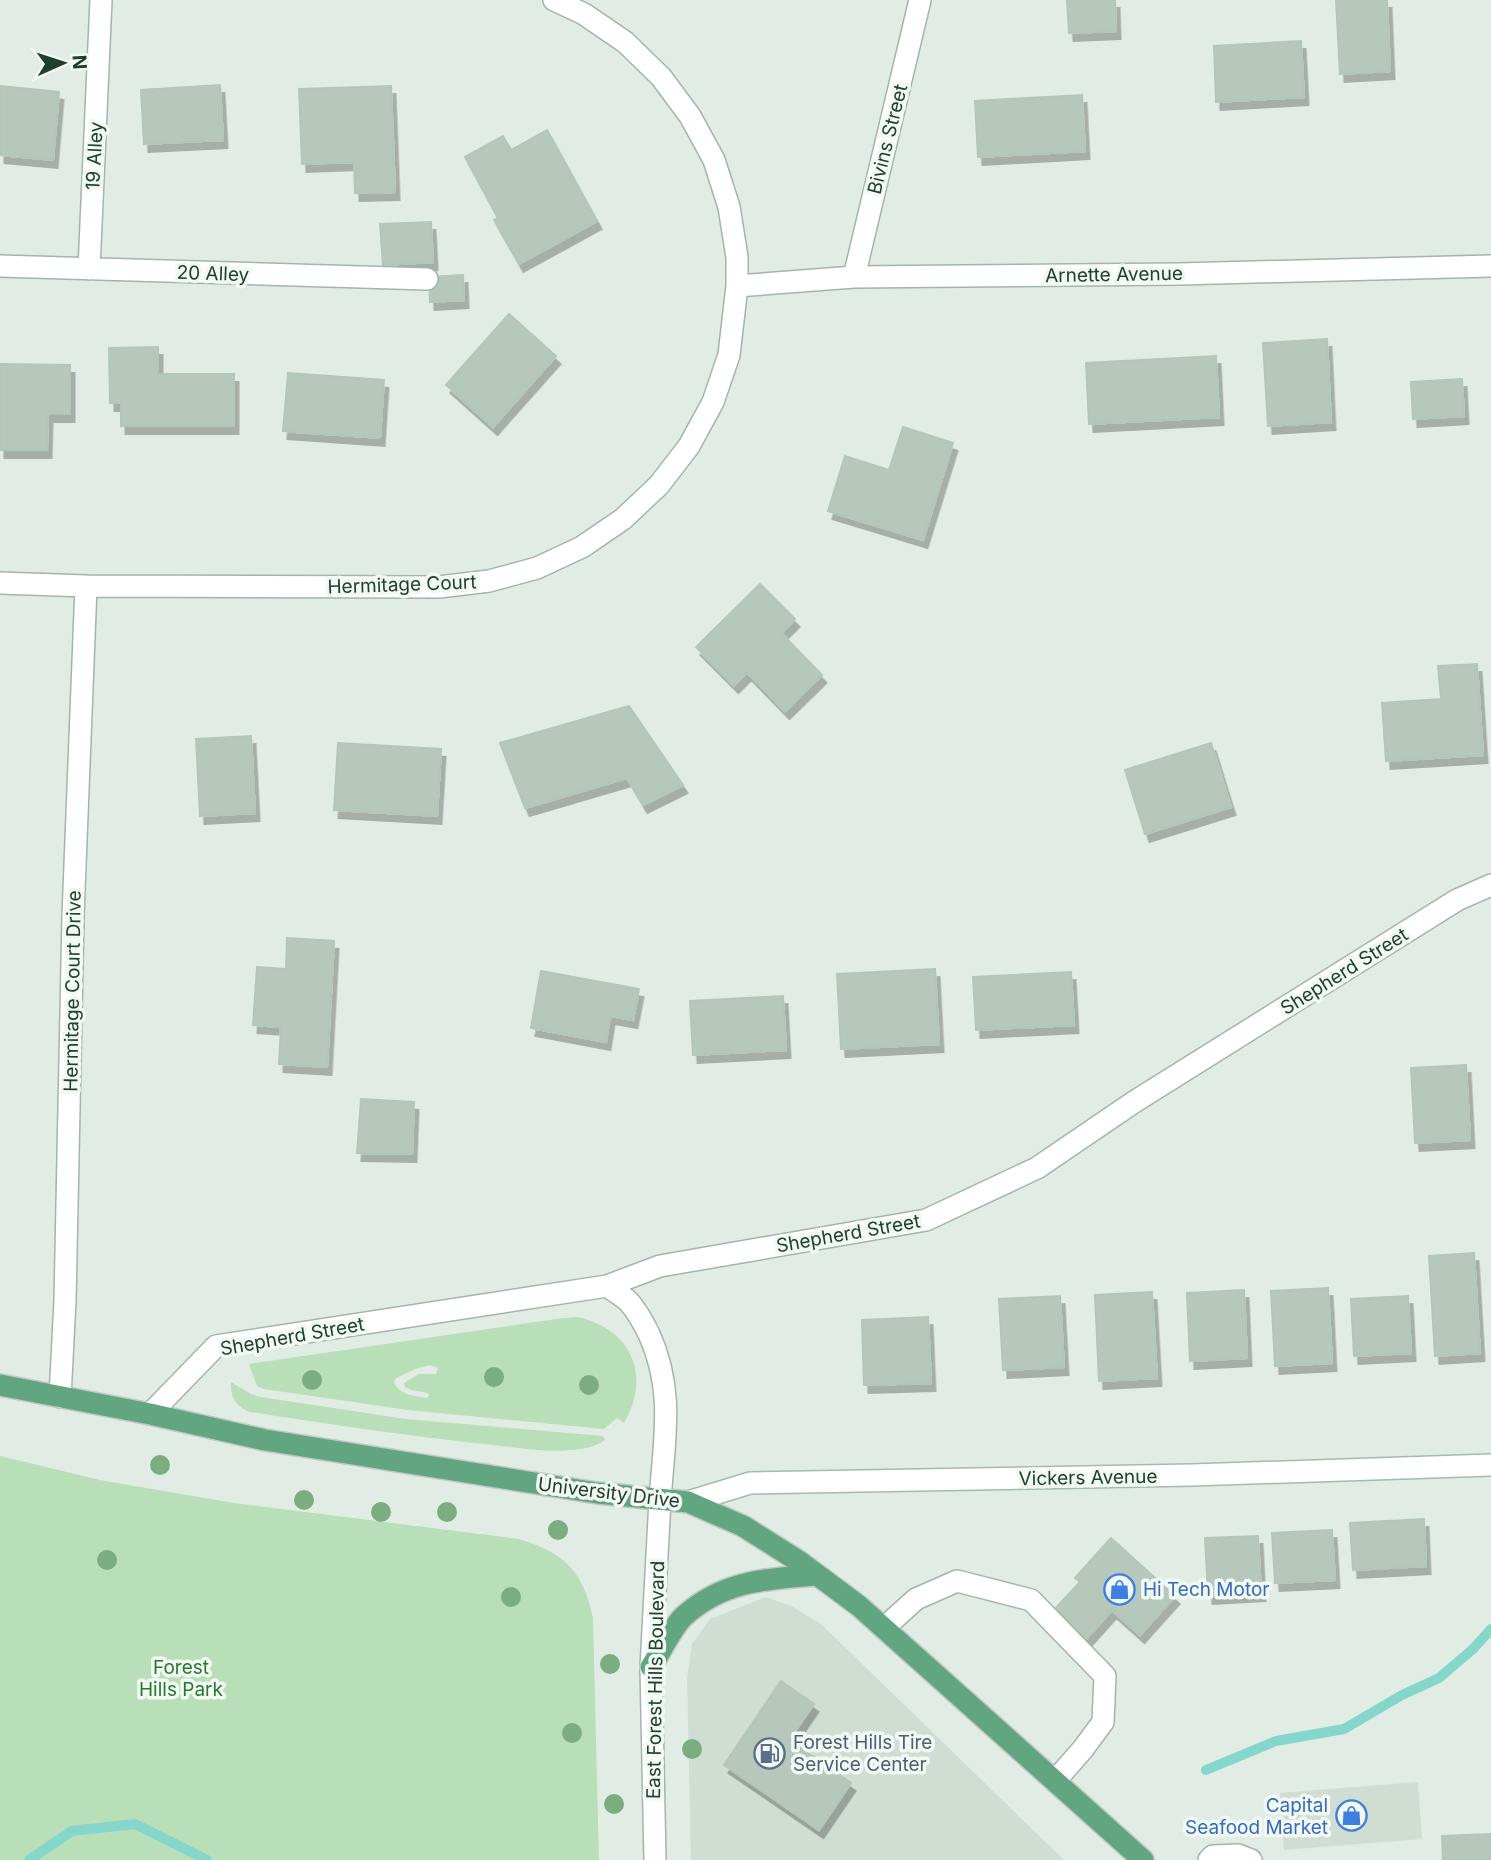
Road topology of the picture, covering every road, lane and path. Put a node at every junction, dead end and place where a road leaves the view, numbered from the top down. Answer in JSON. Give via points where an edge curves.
{"nodes":[{"id":1,"x":101,"y":0,"type":"edge"},
{"id":2,"x":554,"y":0,"type":"edge"},
{"id":3,"x":920,"y":0,"type":"edge"},
{"id":4,"x":0,"y":266,"type":"edge"},
{"id":5,"x":1491,"y":266,"type":"edge"},
{"id":6,"x":89,"y":270,"type":"junction"},
{"id":7,"x":853,"y":277,"type":"junction"},
{"id":8,"x":427,"y":279,"type":"dead end"},
{"id":9,"x":737,"y":286,"type":"junction"},
{"id":10,"x":0,"y":583,"type":"edge"},
{"id":11,"x":86,"y":586,"type":"junction"},
{"id":12,"x":1491,"y":885,"type":"edge"},
{"id":13,"x":607,"y":1286,"type":"junction"},
{"id":14,"x":0,"y":1385,"type":"edge"},
{"id":15,"x":60,"y":1397,"type":"junction"},
{"id":16,"x":150,"y":1414,"type":"junction"},
{"id":17,"x":1491,"y":1465,"type":"edge"},
{"id":18,"x":660,"y":1500,"type":"junction"},
{"id":19,"x":688,"y":1502,"type":"junction"},
{"id":20,"x":817,"y":1575,"type":"junction"},
{"id":21,"x":884,"y":1628,"type":"junction"},
{"id":22,"x":651,"y":1667,"type":"junction"},
{"id":23,"x":1055,"y":1781,"type":"junction"},
{"id":24,"x":1136,"y":1858,"type":"edge"},
{"id":25,"x":655,"y":1860,"type":"edge"},
{"id":26,"x":1209,"y":1860,"type":"edge"},
{"id":27,"x":1251,"y":1860,"type":"edge"}],
"edges":[{"from":1,"to":6,"type":"street","name":"19 Alley"},
{"from":2,"to":9,"type":"street","name":"Hermitage Court","via":[[625,42],[661,77],[690,116],[713,160],[729,207]]},
{"from":3,"to":7,"type":"street","name":"Bivins Street"},
{"from":4,"to":6,"type":"street","name":"20 Alley"},
{"from":5,"to":7,"type":"street","name":"Arnette Avenue"},
{"from":6,"to":8,"type":"street","name":"20 Alley"},
{"from":7,"to":9,"type":"street","name":"Arnette Avenue"},
{"from":9,"to":11,"type":"street","name":"Hermitage Court","via":[[729,355],[713,402],[689,446],[659,485],[623,519],[582,547],[537,568],[489,581],[439,587]]},
{"from":10,"to":11,"type":"street","name":"Hermitage Court"},
{"from":11,"to":15,"type":"street","name":"Hermitage Court Drive"},
{"from":12,"to":13,"type":"street","name":"Shepherd Street","via":[[1457,900],[1037,1168],[926,1220],[660,1266]]},
{"from":13,"to":16,"type":"street","name":"Shepherd Street","via":[[216,1346]]},
{"from":13,"to":18,"type":"street","name":"East Forest Hills Boulevard","via":[[628,1302],[645,1325],[664,1377]]},
{"from":14,"to":15,"type":"main road","name":"University Drive"},
{"from":15,"to":16,"type":"main road","name":"University Drive"},
{"from":16,"to":18,"type":"main road","name":"University Drive","via":[[265,1440]]},
{"from":17,"to":19,"type":"street","name":"Vickers Avenue","via":[[750,1483]]},
{"from":18,"to":19,"type":"main road","name":"University Drive"},
{"from":18,"to":22,"type":"street","name":"East Forest Hills Boulevard"},
{"from":19,"to":20,"type":"main road","name":"University Drive","via":[[743,1526]]},
{"from":20,"to":21,"type":"main road","name":"University Drive"},
{"from":20,"to":22,"type":"main road","via":[[760,1579],[719,1592],[682,1617]]},
{"from":21,"to":23,"type":"main road","name":"University Drive"},
{"from":21,"to":23,"type":"street","via":[[916,1599],[957,1581],[1031,1600],[1105,1676],[1103,1722]]},
{"from":22,"to":25,"type":"street","name":"East Forest Hills Boulevard"},
{"from":23,"to":24,"type":"main road","name":"University Drive"},
{"from":26,"to":27,"type":"street","via":[[1238,1855]]}]}
